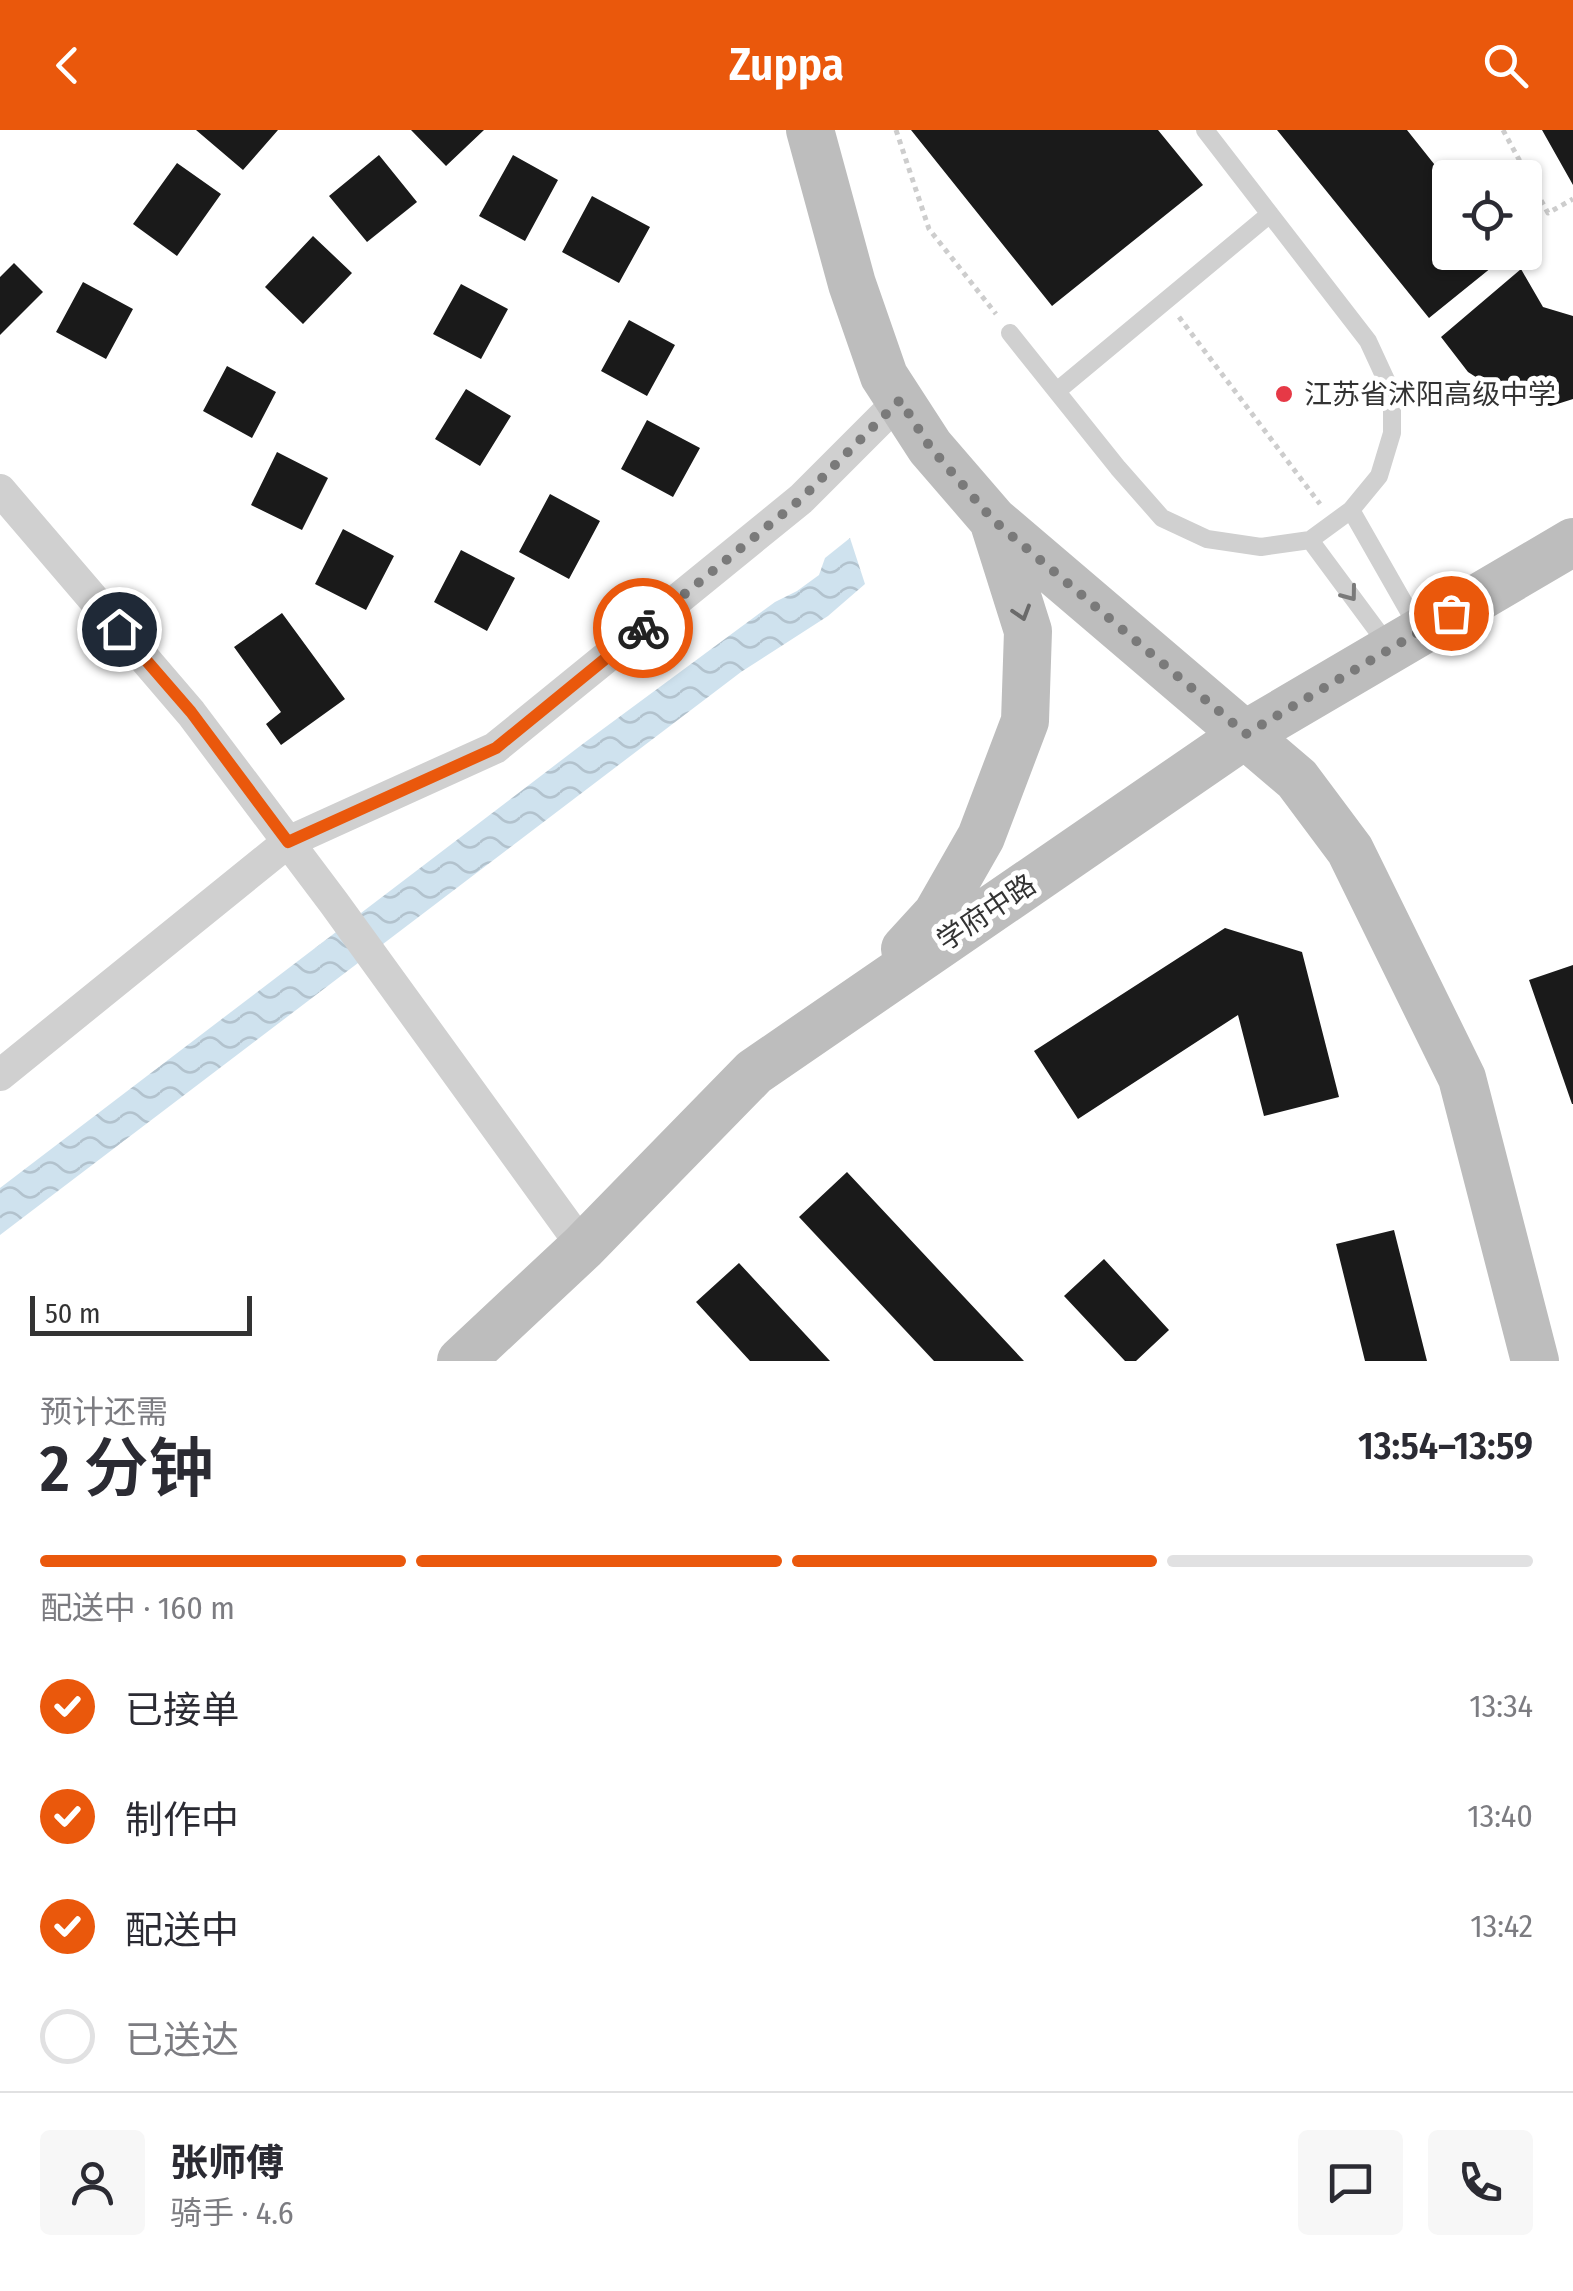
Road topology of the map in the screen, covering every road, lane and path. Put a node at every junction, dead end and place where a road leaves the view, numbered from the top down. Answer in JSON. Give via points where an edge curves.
{"nodes":[{"id":1,"x":810,"y":130,"type":"edge"},
{"id":2,"x":896,"y":130,"type":"edge"},
{"id":3,"x":1205,"y":130,"type":"edge"},
{"id":4,"x":1503,"y":130,"type":"edge"},
{"id":5,"x":1573,"y":198,"type":"edge"},
{"id":6,"x":1270,"y":214,"type":"junction"},
{"id":7,"x":1166,"y":300,"type":"junction"},
{"id":8,"x":1010,"y":332,"type":"joint"},
{"id":9,"x":1057,"y":391,"type":"junction"},
{"id":10,"x":900,"y":400,"type":"junction"},
{"id":11,"x":0,"y":490,"type":"edge"},
{"id":12,"x":1351,"y":510,"type":"junction"},
{"id":13,"x":993,"y":520,"type":"junction"},
{"id":14,"x":1334,"y":523,"type":"junction"},
{"id":15,"x":1310,"y":540,"type":"junction"},
{"id":16,"x":1573,"y":542,"type":"edge"},
{"id":17,"x":1406,"y":640,"type":"junction"},
{"id":18,"x":1246,"y":734,"type":"junction"},
{"id":19,"x":288,"y":842,"type":"junction"},
{"id":20,"x":863,"y":996,"type":"junction"},
{"id":21,"x":0,"y":1075,"type":"edge"},
{"id":22,"x":583,"y":1247,"type":"junction"},
{"id":23,"x":461,"y":1361,"type":"edge"},
{"id":24,"x":1535,"y":1361,"type":"edge"}],
"edges":[{"from":1,"to":10,"type":"street","via":[[852,284],[884,376]]},
{"from":2,"to":8,"type":"path","via":[[929,229]]},
{"from":3,"to":6,"type":"lane"},
{"from":4,"to":5,"type":"path","via":[[1548,213]]},
{"from":6,"to":7,"type":"lane"},
{"from":6,"to":12,"type":"lane","via":[[1368,341],[1392,394],[1392,433],[1379,476]]},
{"from":7,"to":9,"type":"lane"},
{"from":7,"to":14,"type":"path"},
{"from":8,"to":9,"type":"lane"},
{"from":9,"to":15,"type":"lane","via":[[1162,518],[1207,540],[1261,547]]},
{"from":10,"to":13,"type":"street","via":[[930,447]]},
{"from":10,"to":19,"type":"street","via":[[801,499],[496,748]]},
{"from":11,"to":19,"type":"street","via":[[191,712]]},
{"from":12,"to":14,"type":"lane"},
{"from":12,"to":17,"type":"lane"},
{"from":13,"to":18,"type":"street"},
{"from":13,"to":20,"type":"street","one_way":true,"via":[[1028,632],[1025,721],[981,837],[937,914]]},
{"from":14,"to":15,"type":"lane"},
{"from":15,"to":17,"type":"lane","one_way":true},
{"from":16,"to":17,"type":"street","name":"学府中路"},
{"from":17,"to":18,"type":"street","name":"学府中路"},
{"from":18,"to":20,"type":"street","name":"学府中路"},
{"from":18,"to":24,"type":"street","via":[[1297,779],[1350,850],[1462,1078]]},
{"from":19,"to":21,"type":"street"},
{"from":19,"to":22,"type":"street"},
{"from":20,"to":22,"type":"street","name":"学府中路","via":[[754,1072]]},
{"from":22,"to":23,"type":"street","name":"学府中路"}]}
